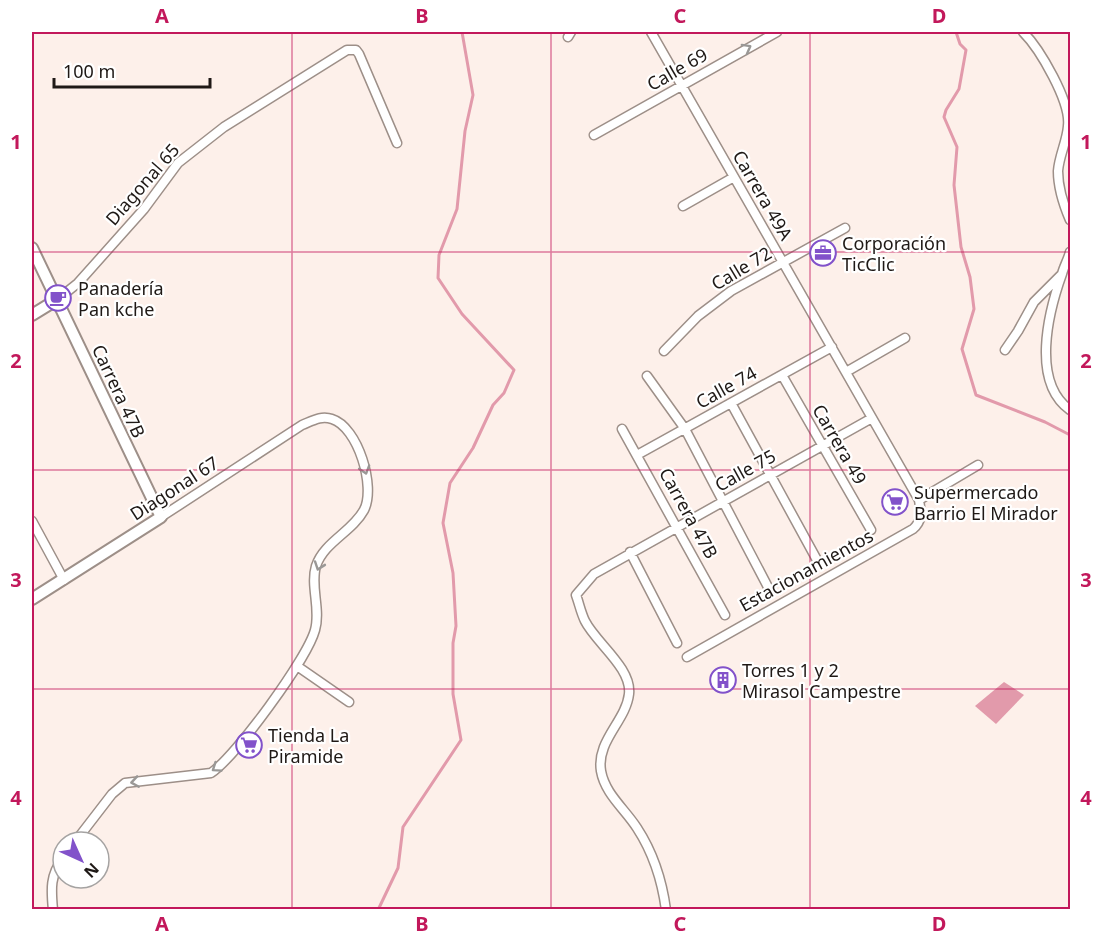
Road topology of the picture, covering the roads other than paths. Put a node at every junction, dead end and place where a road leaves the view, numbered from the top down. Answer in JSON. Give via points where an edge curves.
{"nodes":[{"id":1,"x":651,"y":32,"type":"edge"},
{"id":2,"x":777,"y":32,"type":"edge"},
{"id":3,"x":1023,"y":32,"type":"edge"},
{"id":4,"x":682,"y":86,"type":"junction"},
{"id":5,"x":594,"y":135,"type":"dead end"},
{"id":6,"x":397,"y":143,"type":"dead end"},
{"id":7,"x":734,"y":177,"type":"junction"},
{"id":8,"x":684,"y":206,"type":"dead end"},
{"id":9,"x":1071,"y":220,"type":"edge"},
{"id":10,"x":845,"y":228,"type":"dead end"},
{"id":11,"x":32,"y":248,"type":"edge"},
{"id":12,"x":1071,"y":252,"type":"edge"},
{"id":13,"x":783,"y":262,"type":"junction"},
{"id":14,"x":1061,"y":274,"type":"junction"},
{"id":15,"x":58,"y":300,"type":"junction"},
{"id":16,"x":32,"y":315,"type":"edge"},
{"id":17,"x":905,"y":338,"type":"dead end"},
{"id":18,"x":832,"y":347,"type":"junction"},
{"id":19,"x":1005,"y":350,"type":"dead end"},
{"id":20,"x":664,"y":351,"type":"dead end"},
{"id":21,"x":846,"y":372,"type":"junction"},
{"id":22,"x":782,"y":375,"type":"junction"},
{"id":23,"x":647,"y":376,"type":"dead end"},
{"id":24,"x":731,"y":403,"type":"junction"},
{"id":25,"x":1071,"y":410,"type":"edge"},
{"id":26,"x":872,"y":418,"type":"junction"},
{"id":27,"x":622,"y":429,"type":"dead end"},
{"id":28,"x":685,"y":429,"type":"junction"},
{"id":29,"x":823,"y":447,"type":"junction"},
{"id":30,"x":637,"y":455,"type":"junction"},
{"id":31,"x":978,"y":465,"type":"dead end"},
{"id":32,"x":771,"y":474,"type":"junction"},
{"id":33,"x":919,"y":500,"type":"junction"},
{"id":34,"x":722,"y":501,"type":"junction"},
{"id":35,"x":160,"y":517,"type":"junction"},
{"id":36,"x":32,"y":522,"type":"edge"},
{"id":37,"x":677,"y":526,"type":"junction"},
{"id":38,"x":870,"y":530,"type":"dead end"},
{"id":39,"x":630,"y":552,"type":"junction"},
{"id":40,"x":817,"y":560,"type":"dead end"},
{"id":41,"x":64,"y":580,"type":"junction"},
{"id":42,"x":768,"y":589,"type":"dead end"},
{"id":43,"x":32,"y":599,"type":"edge"},
{"id":44,"x":725,"y":615,"type":"dead end"},
{"id":45,"x":677,"y":643,"type":"dead end"},
{"id":46,"x":687,"y":657,"type":"dead end"},
{"id":47,"x":297,"y":666,"type":"junction"},
{"id":48,"x":349,"y":702,"type":"dead end"},
{"id":49,"x":84,"y":830,"type":"edge"},
{"id":50,"x":52,"y":890,"type":"edge"},
{"id":51,"x":52,"y":909,"type":"edge"},
{"id":52,"x":666,"y":909,"type":"edge"}],
"edges":[{"from":1,"to":4,"type":"street","name":"Carrera 49A"},
{"from":4,"to":2,"type":"street","name":"Calle 69","one_way":true},
{"from":3,"to":9,"type":"street","via":[[1041,52],[1068,114],[1058,172]]},
{"from":4,"to":5,"type":"street","name":"Calle 69"},
{"from":4,"to":7,"type":"street","name":"Carrera 49A"},
{"from":6,"to":15,"type":"street","name":"Diagonal 65","via":[[359,54],[347,50],[224,127],[178,163],[144,209]]},
{"from":7,"to":8,"type":"street"},
{"from":7,"to":13,"type":"street","name":"Carrera 49A"},
{"from":10,"to":13,"type":"street","name":"Calle 72"},
{"from":11,"to":15,"type":"street","name":"Carrera 47B"},
{"from":12,"to":14,"type":"street"},
{"from":13,"to":18,"type":"street","name":"Carrera 49A"},
{"from":13,"to":20,"type":"street","name":"Calle 72","via":[[731,291],[698,316]]},
{"from":14,"to":19,"type":"street","via":[[1034,302]]},
{"from":14,"to":25,"type":"street","via":[[1049,322],[1046,366],[1051,388]]},
{"from":15,"to":16,"type":"street","name":"Diagonal 65"},
{"from":15,"to":35,"type":"street","name":"Carrera 47B"},
{"from":17,"to":21,"type":"street"},
{"from":18,"to":21,"type":"street","name":"Carrera 49A"},
{"from":18,"to":22,"type":"street","name":"Calle 74"},
{"from":21,"to":26,"type":"street","name":"Carrera 49A"},
{"from":22,"to":24,"type":"street","name":"Calle 74"},
{"from":22,"to":29,"type":"street","name":"Carrera 49"},
{"from":23,"to":28,"type":"street"},
{"from":24,"to":28,"type":"street","name":"Calle 74"},
{"from":24,"to":32,"type":"street"},
{"from":26,"to":29,"type":"street","name":"Calle 75"},
{"from":26,"to":33,"type":"street","name":"Carrera 49A"},
{"from":27,"to":30,"type":"street","name":"Carrera 47B"},
{"from":28,"to":30,"type":"street","name":"Calle 74"},
{"from":28,"to":34,"type":"street"},
{"from":29,"to":32,"type":"street","name":"Calle 75"},
{"from":29,"to":38,"type":"street","name":"Carrera 49"},
{"from":30,"to":37,"type":"street","name":"Carrera 47B"},
{"from":31,"to":33,"type":"street"},
{"from":32,"to":34,"type":"street","name":"Calle 75"},
{"from":32,"to":40,"type":"street"},
{"from":33,"to":46,"type":"street","name":"Estacionamientos","via":[[922,516],[913,529]]},
{"from":34,"to":37,"type":"street","name":"Calle 75"},
{"from":34,"to":42,"type":"street"},
{"from":35,"to":41,"type":"street","name":"Diagonal 67"},
{"from":35,"to":47,"type":"street","name":"Diagonal 67","one_way":true,"via":[[302,426],[321,417],[346,428],[364,464],[369,495],[356,522],[317,563],[316,628]]},
{"from":36,"to":41,"type":"street"},
{"from":37,"to":39,"type":"street","name":"Calle 75"},
{"from":37,"to":44,"type":"street","name":"Carrera 47B"},
{"from":39,"to":45,"type":"street"},
{"from":39,"to":52,"type":"street","name":"Calle 75","via":[[594,574],[576,595],[585,622],[626,676],[626,705],[604,745],[601,769],[608,790],[655,860]]},
{"from":41,"to":43,"type":"street","name":"Diagonal 67"},
{"from":47,"to":48,"type":"street"},
{"from":47,"to":49,"type":"street","one_way":true,"via":[[221,766],[196,776],[125,783]]},
{"from":50,"to":51,"type":"street"}]}
